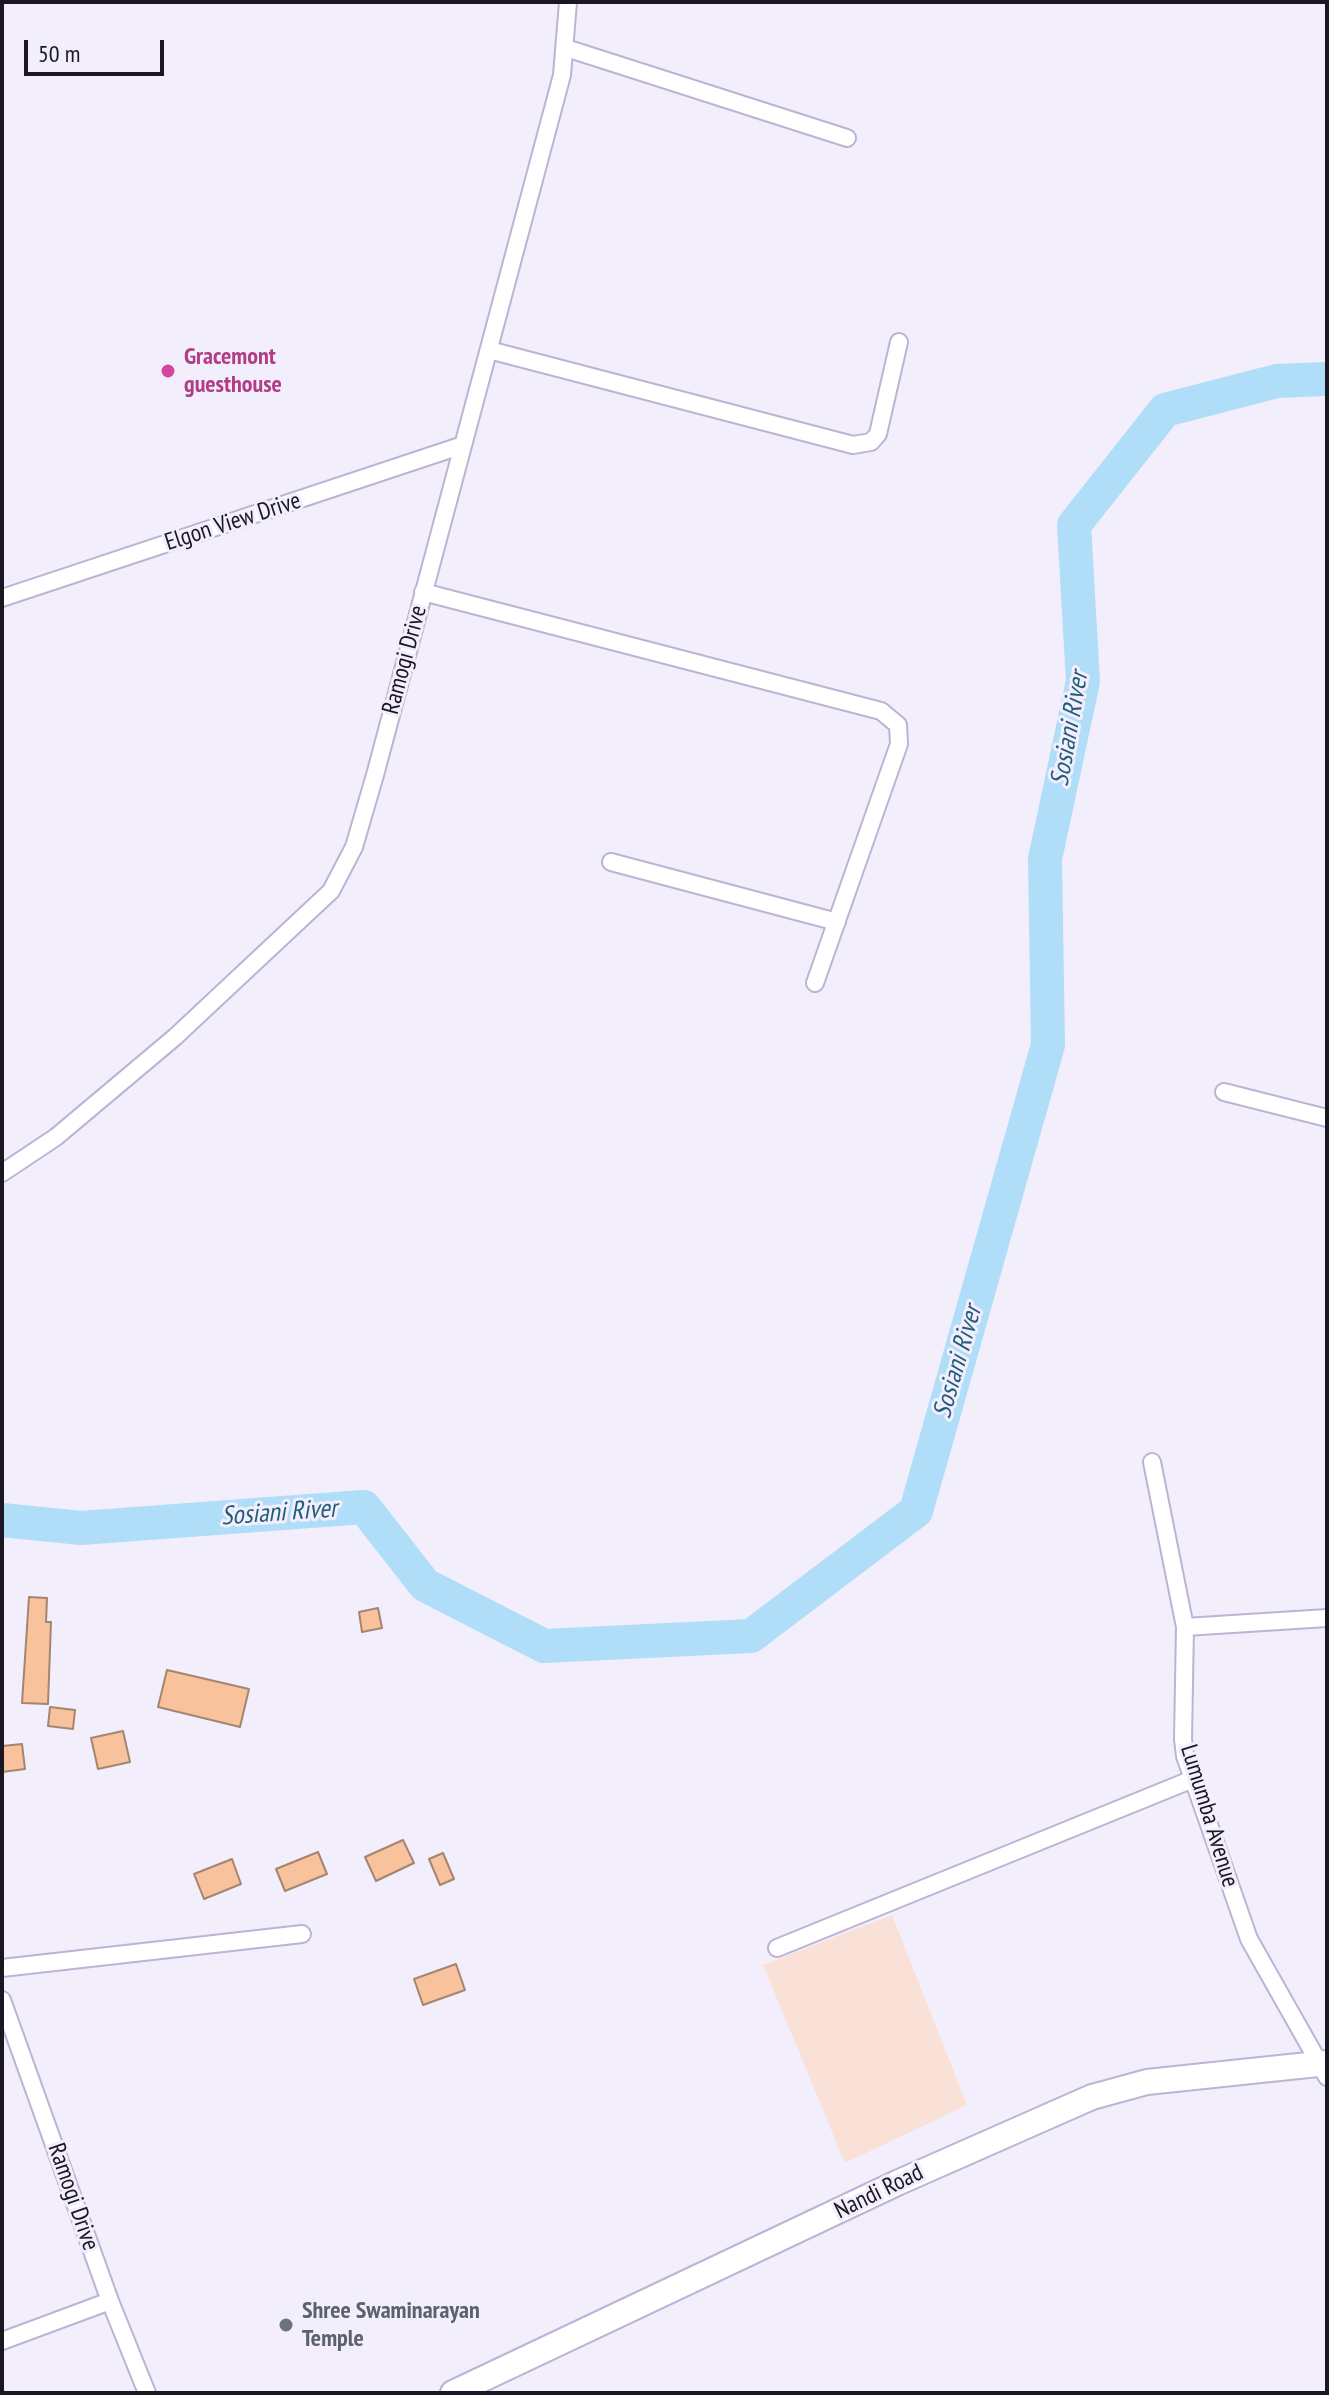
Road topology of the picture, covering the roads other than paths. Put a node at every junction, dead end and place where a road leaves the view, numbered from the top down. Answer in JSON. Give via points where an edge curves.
{"nodes":[{"id":1,"x":568,"y":2,"type":"edge"},
{"id":2,"x":566,"y":48,"type":"junction"},
{"id":3,"x":847,"y":138,"type":"dead end"},
{"id":4,"x":899,"y":342,"type":"dead end"},
{"id":5,"x":489,"y":350,"type":"junction"},
{"id":6,"x":463,"y":445,"type":"junction"},
{"id":7,"x":423,"y":592,"type":"junction"},
{"id":8,"x":2,"y":598,"type":"edge"},
{"id":9,"x":611,"y":862,"type":"dead end"},
{"id":10,"x":837,"y":922,"type":"junction"},
{"id":11,"x":815,"y":983,"type":"dead end"},
{"id":12,"x":1224,"y":1092,"type":"dead end"},
{"id":13,"x":1327,"y":1118,"type":"edge"},
{"id":14,"x":2,"y":1173,"type":"edge"},
{"id":15,"x":1152,"y":1462,"type":"dead end"},
{"id":16,"x":1327,"y":1618,"type":"edge"},
{"id":17,"x":1185,"y":1627,"type":"junction"},
{"id":18,"x":1193,"y":1779,"type":"junction"},
{"id":19,"x":302,"y":1934,"type":"dead end"},
{"id":20,"x":777,"y":1948,"type":"dead end"},
{"id":21,"x":2,"y":1968,"type":"edge"},
{"id":22,"x":2,"y":2000,"type":"edge"},
{"id":23,"x":1324,"y":2068,"type":"edge"},
{"id":24,"x":110,"y":2301,"type":"junction"},
{"id":25,"x":2,"y":2341,"type":"edge"},
{"id":26,"x":147,"y":2393,"type":"edge"},
{"id":27,"x":453,"y":2393,"type":"edge"}],
"edges":[{"from":1,"to":2,"type":"street","name":"Ramogi Drive"},
{"from":2,"to":3,"type":"street"},
{"from":2,"to":5,"type":"street","name":"Ramogi Drive"},
{"from":4,"to":5,"type":"street","via":[[878,434],[871,442],[853,445]]},
{"from":5,"to":6,"type":"street","name":"Ramogi Drive"},
{"from":6,"to":7,"type":"street","name":"Ramogi Drive"},
{"from":6,"to":8,"type":"street","name":"Elgon View Drive"},
{"from":7,"to":10,"type":"street","via":[[881,711],[898,725],[899,744]]},
{"from":7,"to":14,"type":"street","name":"Ramogi Drive","via":[[354,847],[331,891],[175,1037],[56,1137]]},
{"from":9,"to":10,"type":"street"},
{"from":10,"to":11,"type":"street"},
{"from":12,"to":13,"type":"street"},
{"from":15,"to":17,"type":"street","name":"Lumumba Avenue"},
{"from":16,"to":17,"type":"street"},
{"from":17,"to":18,"type":"street","name":"Lumumba Avenue","via":[[1183,1739]]},
{"from":18,"to":20,"type":"street"},
{"from":18,"to":23,"type":"street","name":"Lumumba Avenue","via":[[1249,1939]]},
{"from":19,"to":21,"type":"street"},
{"from":22,"to":24,"type":"street","name":"Ramogi Drive"},
{"from":23,"to":27,"type":"street","name":"Nandi Road","via":[[1147,2082],[1092,2097]]},
{"from":24,"to":25,"type":"street"},
{"from":24,"to":26,"type":"street","name":"Ramogi Drive"}]}
